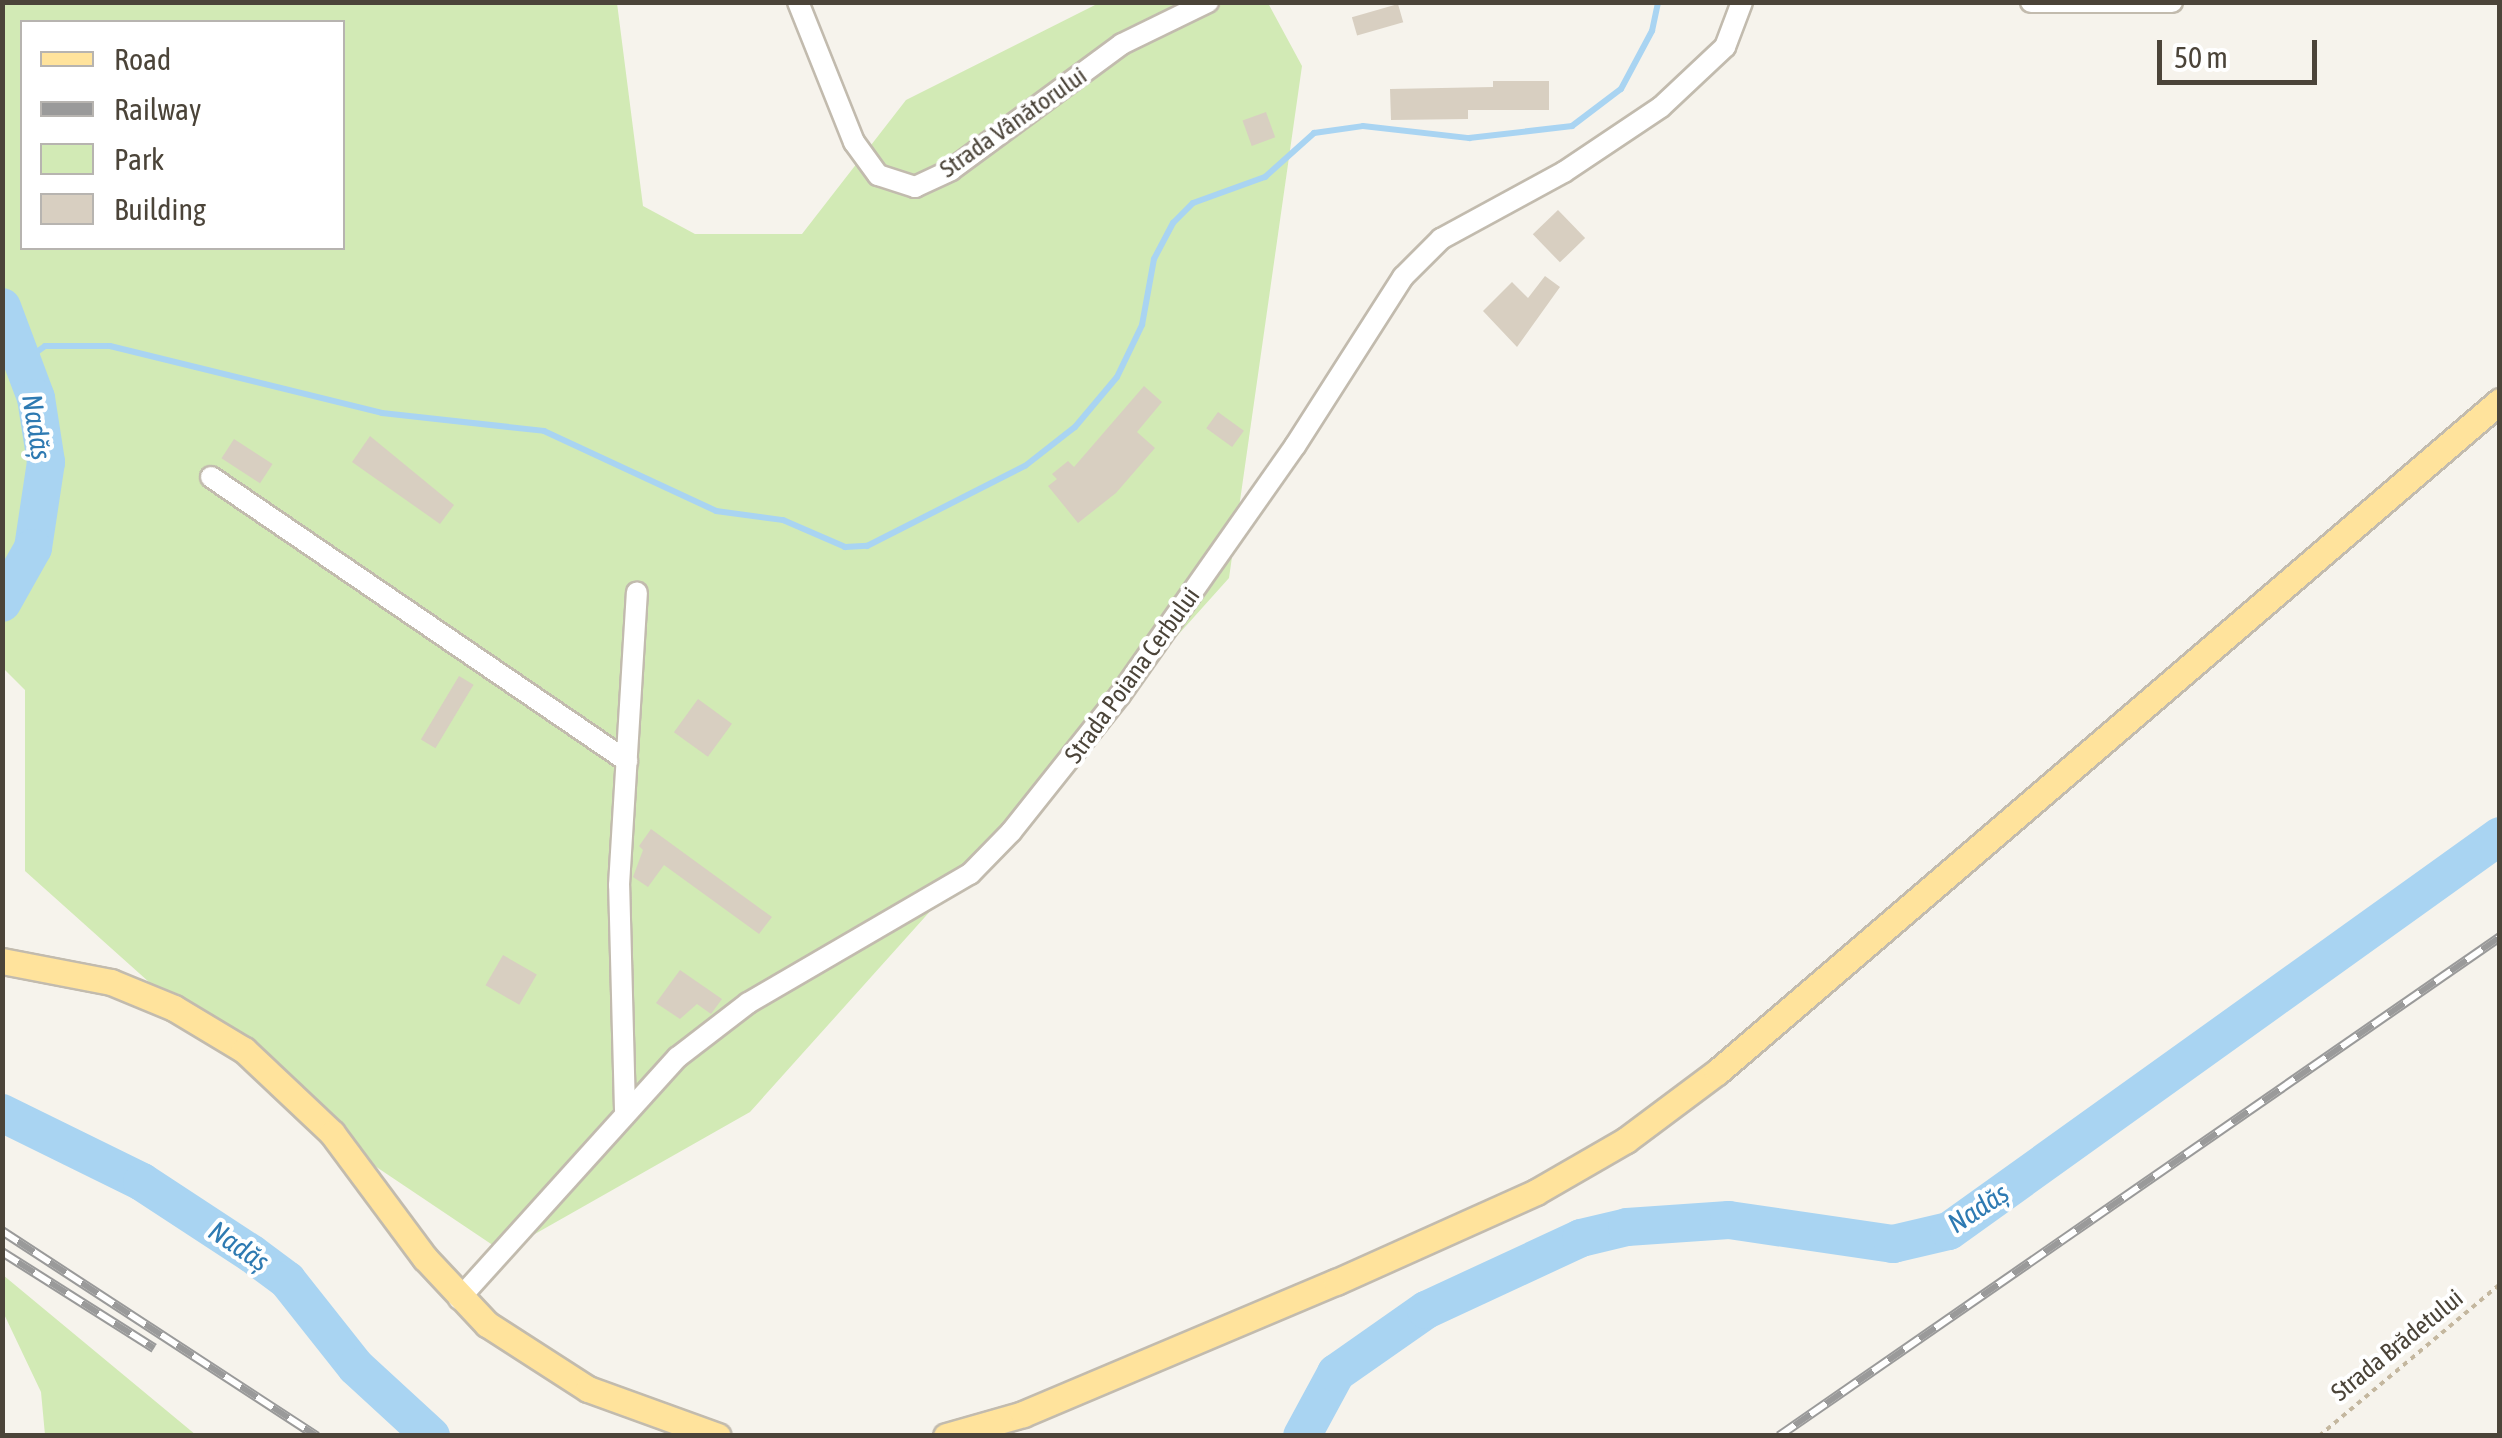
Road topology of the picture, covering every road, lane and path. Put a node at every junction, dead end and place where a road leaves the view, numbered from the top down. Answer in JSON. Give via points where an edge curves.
{"nodes":[{"id":1,"x":798,"y":2,"type":"edge"},
{"id":2,"x":1208,"y":2,"type":"edge"},
{"id":3,"x":1742,"y":2,"type":"edge"},
{"id":4,"x":2031,"y":2,"type":"edge"},
{"id":5,"x":2172,"y":2,"type":"edge"},
{"id":6,"x":2500,"y":401,"type":"edge"},
{"id":7,"x":212,"y":477,"type":"dead end"},
{"id":8,"x":637,"y":593,"type":"dead end"},
{"id":9,"x":627,"y":760,"type":"junction"},
{"id":10,"x":2,"y":961,"type":"edge"},
{"id":11,"x":625,"y":1110,"type":"junction"},
{"id":12,"x":2500,"y":1284,"type":"edge"},
{"id":13,"x":459,"y":1298,"type":"junction"},
{"id":14,"x":718,"y":1436,"type":"edge"},
{"id":15,"x":946,"y":1436,"type":"edge"},
{"id":16,"x":2319,"y":1436,"type":"edge"}],
"edges":[{"from":1,"to":2,"type":"street","name":"Strada Vânătorului","via":[[854,142],[878,175],[916,187],[952,170],[1122,44]]},
{"from":3,"to":11,"type":"street","name":"Strada Poiana Cerbului","via":[[1725,47],[1661,108],[1564,172],[1442,239],[1403,277],[1295,446],[1095,731],[970,874],[748,1002]]},
{"from":4,"to":5,"type":"street"},
{"from":6,"to":15,"type":"main road","via":[[1717,1072],[1626,1140],[1536,1192],[1336,1282],[1023,1414]]},
{"from":7,"to":9,"type":"street"},
{"from":8,"to":9,"type":"street"},
{"from":9,"to":11,"type":"street","via":[[620,885]]},
{"from":10,"to":13,"type":"main road","via":[[111,982],[174,1008],[244,1050],[332,1133]]},
{"from":11,"to":13,"type":"street","name":"Strada Poiana Cerbului"},
{"from":12,"to":16,"type":"path","name":"Strada Brădetului"},
{"from":13,"to":14,"type":"main road","via":[[520,1348],[588,1388]]}]}
